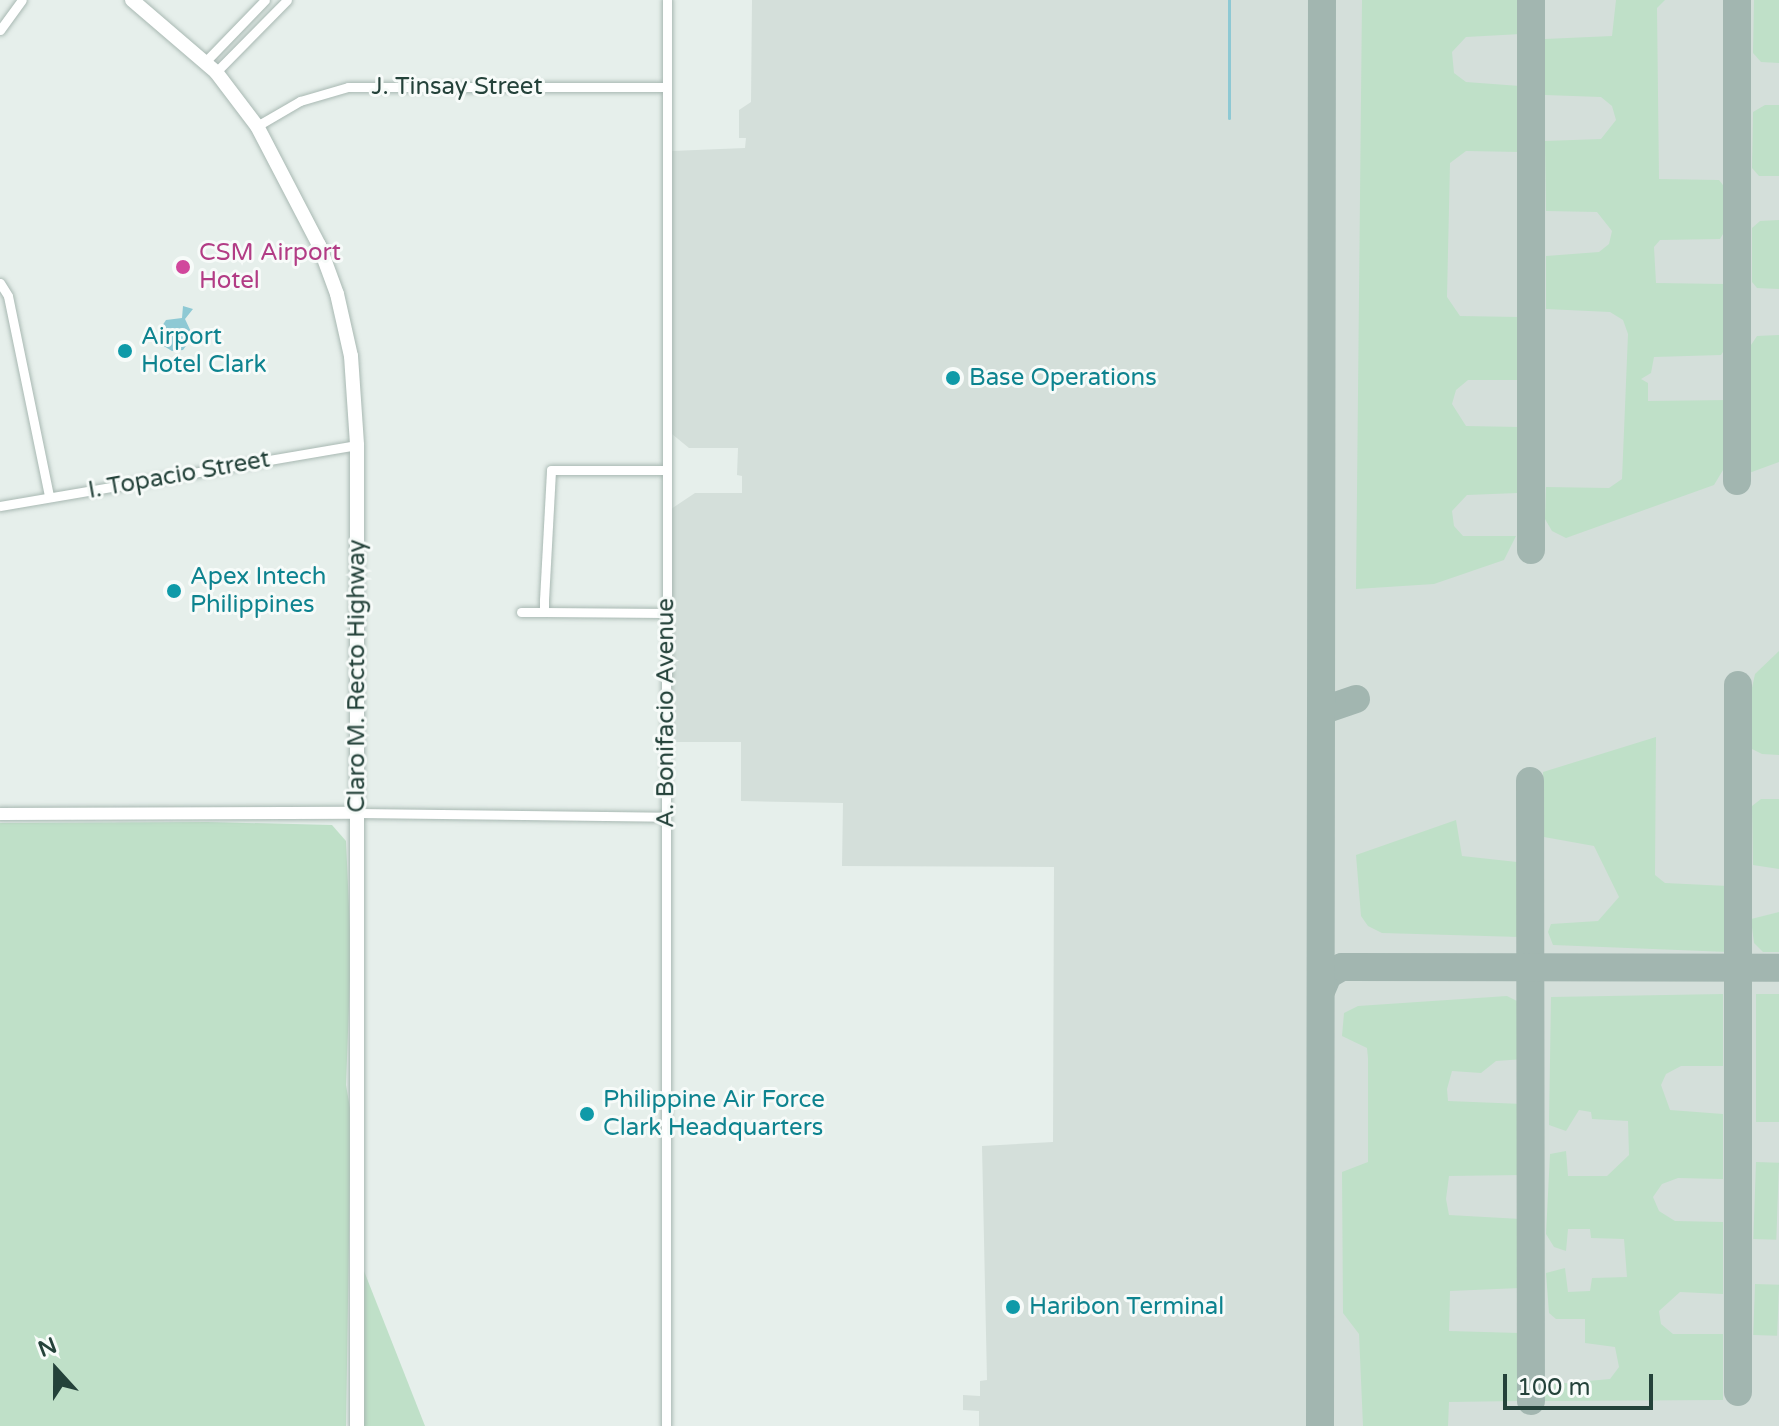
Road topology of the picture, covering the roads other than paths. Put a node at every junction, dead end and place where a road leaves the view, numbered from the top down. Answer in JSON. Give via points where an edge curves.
{"nodes":[{"id":1,"x":22,"y":0,"type":"edge"},
{"id":2,"x":132,"y":0,"type":"edge"},
{"id":3,"x":265,"y":0,"type":"edge"},
{"id":4,"x":287,"y":0,"type":"edge"},
{"id":5,"x":667,"y":0,"type":"edge"},
{"id":6,"x":0,"y":30,"type":"edge"},
{"id":7,"x":210,"y":67,"type":"junction"},
{"id":8,"x":667,"y":87,"type":"junction"},
{"id":9,"x":257,"y":126,"type":"junction"},
{"id":10,"x":0,"y":283,"type":"edge"},
{"id":11,"x":357,"y":445,"type":"junction"},
{"id":12,"x":667,"y":470,"type":"junction"},
{"id":13,"x":49,"y":496,"type":"junction"},
{"id":14,"x":0,"y":506,"type":"edge"},
{"id":15,"x":521,"y":612,"type":"dead end"},
{"id":16,"x":544,"y":612,"type":"junction"},
{"id":17,"x":667,"y":613,"type":"junction"},
{"id":18,"x":357,"y":813,"type":"junction"},
{"id":19,"x":0,"y":814,"type":"edge"},
{"id":20,"x":666,"y":817,"type":"junction"},
{"id":21,"x":357,"y":1426,"type":"edge"},
{"id":22,"x":666,"y":1426,"type":"edge"}],
"edges":[{"from":1,"to":6,"type":"street"},
{"from":2,"to":7,"type":"main road","name":"Claro M. Recto Highway"},
{"from":3,"to":7,"type":"street"},
{"from":4,"to":7,"type":"street"},
{"from":5,"to":8,"type":"street","name":"A. Bonifacio Avenue"},
{"from":7,"to":9,"type":"main road","name":"Claro M. Recto Highway"},
{"from":8,"to":9,"type":"street","name":"J. Tinsay Street","via":[[348,87],[300,101]]},
{"from":8,"to":12,"type":"street","name":"A. Bonifacio Avenue"},
{"from":9,"to":11,"type":"main road","name":"Claro M. Recto Highway","via":[[289,178],[337,294],[355,383]]},
{"from":10,"to":13,"type":"street","via":[[8,296]]},
{"from":11,"to":13,"type":"street","name":"I. Topacio Street"},
{"from":11,"to":18,"type":"main road","name":"Claro M. Recto Highway"},
{"from":12,"to":16,"type":"street","via":[[548,473]]},
{"from":12,"to":17,"type":"street","name":"A. Bonifacio Avenue"},
{"from":13,"to":14,"type":"street","name":"I. Topacio Street"},
{"from":15,"to":16,"type":"street"},
{"from":16,"to":17,"type":"street"},
{"from":17,"to":20,"type":"street","name":"A. Bonifacio Avenue"},
{"from":18,"to":19,"type":"street"},
{"from":18,"to":20,"type":"street"},
{"from":18,"to":21,"type":"main road","name":"Claro M. Recto Highway"},
{"from":20,"to":22,"type":"street","name":"A. Bonifacio Avenue"}]}
